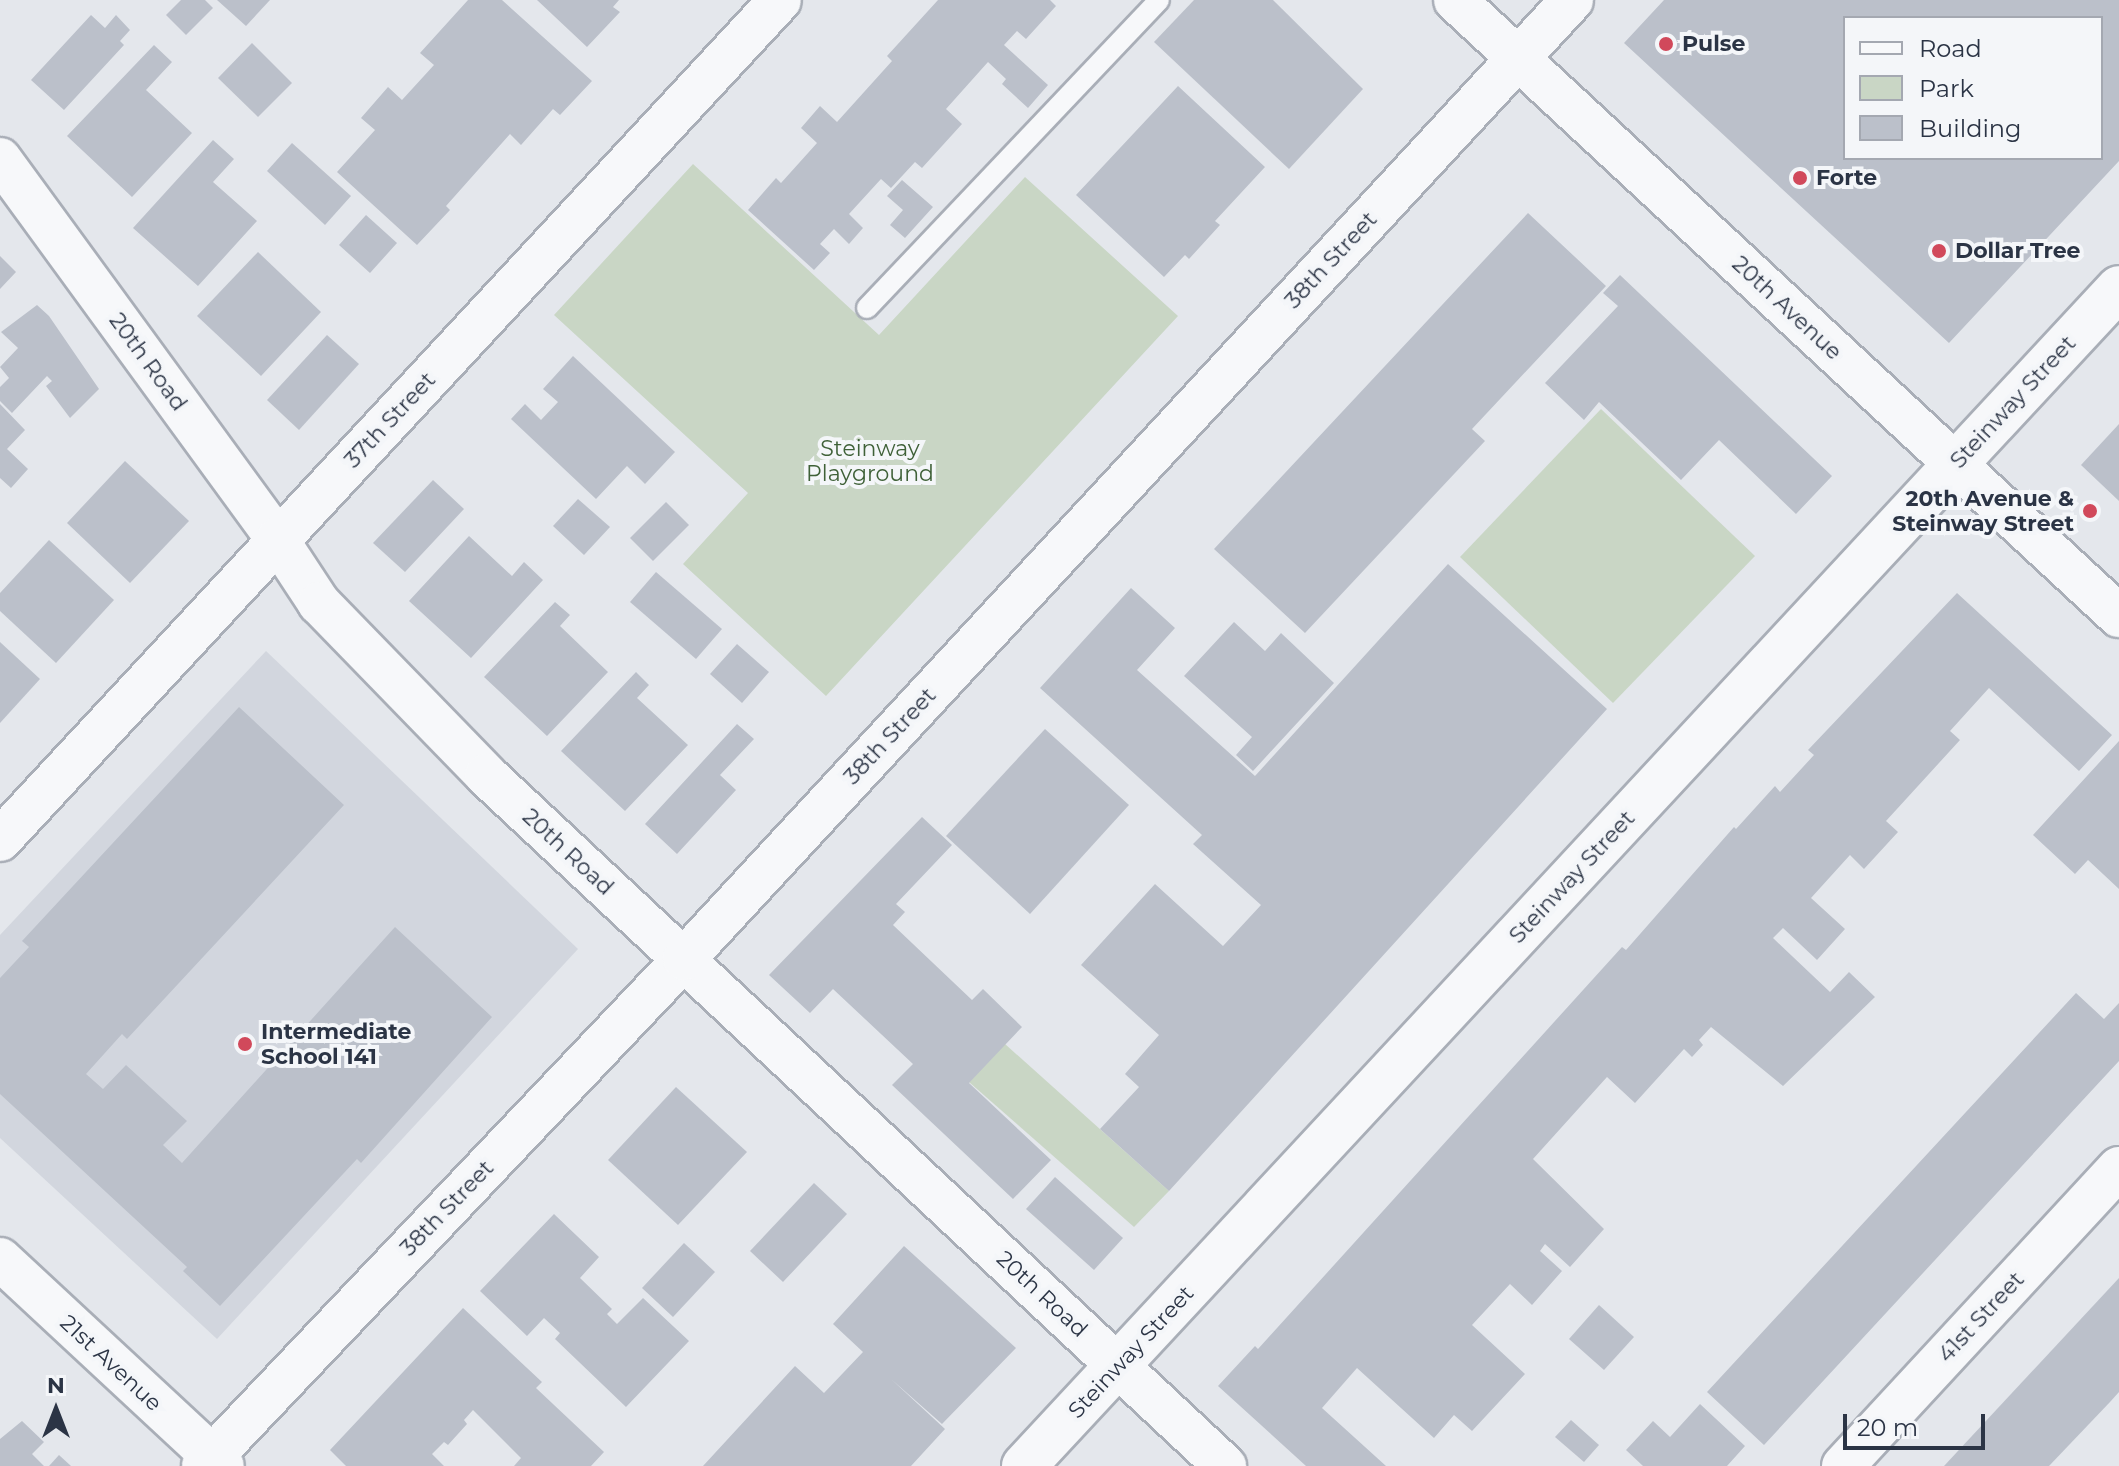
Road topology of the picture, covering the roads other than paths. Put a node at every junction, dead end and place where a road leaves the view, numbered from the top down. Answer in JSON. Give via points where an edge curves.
{"nodes":[{"id":1,"x":780,"y":0,"type":"edge"},
{"id":2,"x":1159,"y":0,"type":"edge"},
{"id":3,"x":1455,"y":0,"type":"edge"},
{"id":4,"x":1572,"y":0,"type":"edge"},
{"id":5,"x":1518,"y":58,"type":"junction"},
{"id":6,"x":0,"y":159,"type":"edge"},
{"id":7,"x":2119,"y":288,"type":"edge"},
{"id":8,"x":867,"y":308,"type":"dead end"},
{"id":9,"x":1955,"y":464,"type":"junction"},
{"id":10,"x":277,"y":539,"type":"junction"},
{"id":11,"x":2119,"y":616,"type":"edge"},
{"id":12,"x":0,"y":840,"type":"edge"},
{"id":13,"x":684,"y":959,"type":"junction"},
{"id":14,"x":2119,"y":1168,"type":"edge"},
{"id":15,"x":0,"y":1259,"type":"edge"},
{"id":16,"x":1119,"y":1365,"type":"junction"},
{"id":17,"x":213,"y":1463,"type":"edge"},
{"id":18,"x":1024,"y":1466,"type":"edge"},
{"id":19,"x":1225,"y":1466,"type":"edge"},
{"id":20,"x":1843,"y":1466,"type":"edge"}],
"edges":[{"from":1,"to":10,"type":"street","name":"37th Street"},
{"from":2,"to":8,"type":"lane"},
{"from":3,"to":5,"type":"street","name":"20th Avenue"},
{"from":4,"to":5,"type":"street","name":"38th Street"},
{"from":5,"to":9,"type":"street","name":"20th Avenue"},
{"from":5,"to":13,"type":"street","name":"38th Street"},
{"from":6,"to":10,"type":"street","name":"20th Road"},
{"from":7,"to":9,"type":"street","name":"Steinway Street"},
{"from":9,"to":11,"type":"street","name":"20th Avenue"},
{"from":9,"to":16,"type":"street","name":"Steinway Street"},
{"from":10,"to":12,"type":"street","name":"37th Street"},
{"from":10,"to":13,"type":"street","name":"20th Road","via":[[319,603],[486,775]]},
{"from":13,"to":16,"type":"street","name":"20th Road"},
{"from":13,"to":17,"type":"street","name":"38th Street"},
{"from":14,"to":20,"type":"street","name":"41st Street"},
{"from":15,"to":17,"type":"street","name":"21st Avenue"},
{"from":16,"to":18,"type":"street","name":"Steinway Street"},
{"from":16,"to":19,"type":"street","name":"20th Road"}]}
